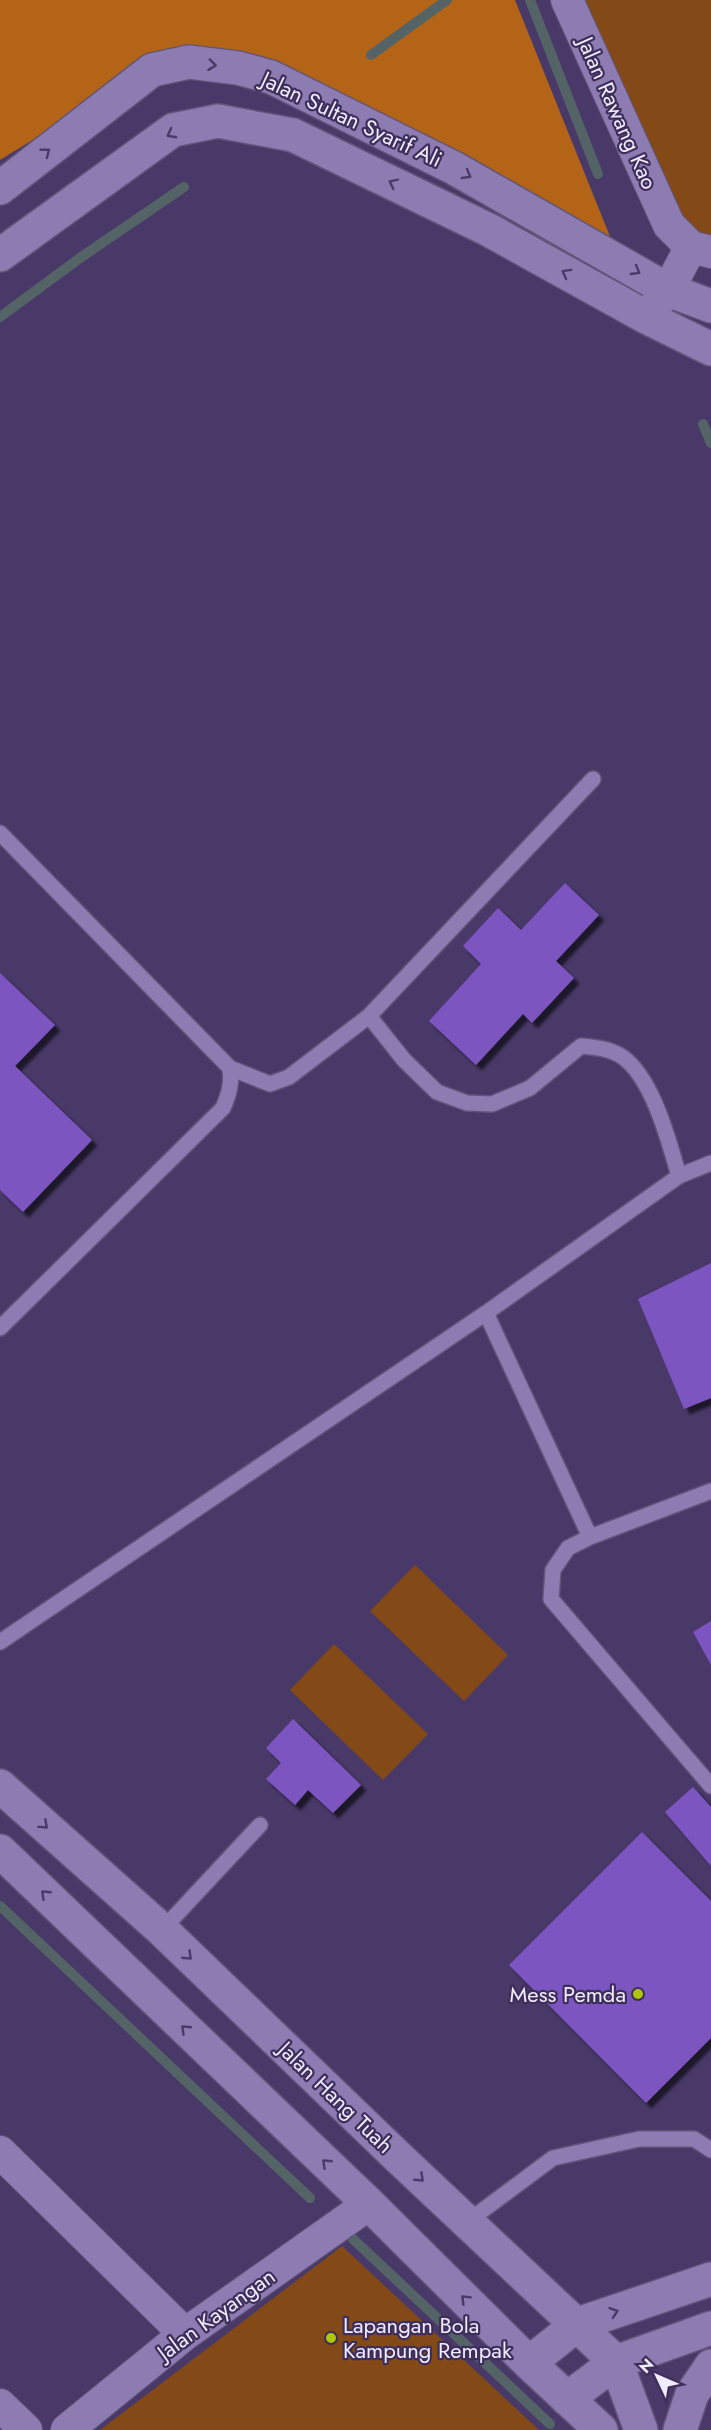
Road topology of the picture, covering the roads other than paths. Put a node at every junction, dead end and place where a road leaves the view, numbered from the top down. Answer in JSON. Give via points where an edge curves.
{"nodes":[{"id":1,"x":567,"y":0,"type":"edge"},
{"id":2,"x":0,"y":188,"type":"edge"},
{"id":3,"x":701,"y":249,"type":"edge"},
{"id":4,"x":0,"y":255,"type":"edge"},
{"id":5,"x":668,"y":290,"type":"junction"},
{"id":6,"x":711,"y":306,"type":"edge"},
{"id":7,"x":646,"y":318,"type":"junction"},
{"id":8,"x":711,"y":349,"type":"edge"},
{"id":9,"x":593,"y":779,"type":"dead end"},
{"id":10,"x":0,"y":832,"type":"edge"},
{"id":11,"x":369,"y":1016,"type":"junction"},
{"id":12,"x":230,"y":1068,"type":"junction"},
{"id":13,"x":711,"y":1163,"type":"edge"},
{"id":14,"x":679,"y":1176,"type":"junction"},
{"id":15,"x":486,"y":1313,"type":"junction"},
{"id":16,"x":0,"y":1328,"type":"edge"},
{"id":17,"x":711,"y":1491,"type":"edge"},
{"id":18,"x":590,"y":1537,"type":"junction"},
{"id":19,"x":0,"y":1642,"type":"edge"},
{"id":20,"x":0,"y":1786,"type":"edge"},
{"id":21,"x":711,"y":1786,"type":"edge"},
{"id":22,"x":260,"y":1825,"type":"dead end"},
{"id":23,"x":0,"y":1851,"type":"edge"},
{"id":24,"x":162,"y":1930,"type":"junction"},
{"id":25,"x":711,"y":2150,"type":"edge"},
{"id":26,"x":0,"y":2152,"type":"edge"},
{"id":27,"x":369,"y":2204,"type":"junction"},
{"id":28,"x":467,"y":2222,"type":"junction"},
{"id":29,"x":711,"y":2279,"type":"edge"},
{"id":30,"x":578,"y":2324,"type":"junction"},
{"id":31,"x":711,"y":2328,"type":"edge"},
{"id":32,"x":185,"y":2334,"type":"junction"},
{"id":33,"x":616,"y":2362,"type":"junction"},
{"id":34,"x":529,"y":2363,"type":"junction"},
{"id":35,"x":711,"y":2366,"type":"edge"},
{"id":36,"x":567,"y":2399,"type":"junction"},
{"id":37,"x":0,"y":2405,"type":"edge"},
{"id":38,"x":26,"y":2430,"type":"edge"},
{"id":39,"x":67,"y":2430,"type":"edge"},
{"id":40,"x":601,"y":2430,"type":"edge"},
{"id":41,"x":641,"y":2430,"type":"edge"},
{"id":42,"x":680,"y":2430,"type":"edge"}],
"edges":[{"from":1,"to":3,"type":"street","name":"Jalan Rawang Kao","via":[[669,225]]},
{"from":2,"to":5,"type":"main road","name":"Jalan Sultan Syarif Ali","one_way":true,"via":[[152,70],[189,63],[238,68],[271,77],[454,168]]},
{"from":3,"to":5,"type":"street"},
{"from":7,"to":4,"type":"main road","name":"Jalan Sultan Syarif Ali","one_way":true,"via":[[489,230],[293,135],[218,121],[173,130]]},
{"from":5,"to":6,"type":"main road","name":"Jalan Sultan Syarif Ali"},
{"from":5,"to":7,"type":"street"},
{"from":7,"to":8,"type":"main road","name":"Jalan Sultan Syarif Ali"},
{"from":9,"to":11,"type":"lane"},
{"from":10,"to":12,"type":"lane"},
{"from":11,"to":12,"type":"lane","via":[[289,1077],[270,1084]]},
{"from":11,"to":14,"type":"lane","via":[[404,1060],[437,1092],[467,1103],[492,1104],[530,1088],[581,1046],[615,1052],[636,1067],[664,1122]]},
{"from":12,"to":16,"type":"lane","via":[[230,1091],[223,1108]]},
{"from":13,"to":14,"type":"lane"},
{"from":14,"to":15,"type":"lane"},
{"from":15,"to":18,"type":"lane"},
{"from":15,"to":19,"type":"lane"},
{"from":17,"to":18,"type":"lane"},
{"from":18,"to":21,"type":"lane","via":[[568,1548],[553,1570],[551,1599]]},
{"from":20,"to":24,"type":"main road","name":"Jalan Hang Tuah","one_way":true},
{"from":22,"to":24,"type":"lane"},
{"from":27,"to":23,"type":"main road","one_way":true},
{"from":24,"to":28,"type":"main road","name":"Jalan Hang Tuah","one_way":true},
{"from":25,"to":28,"type":"lane","via":[[694,2139],[639,2139],[554,2158]]},
{"from":26,"to":32,"type":"street"},
{"from":27,"to":32,"type":"street","name":"Jalan Kayangan"},
{"from":34,"to":27,"type":"main road","one_way":true},
{"from":28,"to":30,"type":"main road","name":"Jalan Hang Tuah"},
{"from":30,"to":29,"type":"main road","one_way":true},
{"from":30,"to":33,"type":"main road","name":"Jalan Hang Tuah"},
{"from":30,"to":34,"type":"main road"},
{"from":31,"to":33,"type":"main road"},
{"from":32,"to":39,"type":"street","name":"Jalan Kayangan"},
{"from":33,"to":36,"type":"main road"},
{"from":33,"to":41,"type":"main road","name":"Jalan Hang Tuah"},
{"from":34,"to":36,"type":"main road"},
{"from":35,"to":42,"type":"main road","via":[[692,2394]]},
{"from":36,"to":40,"type":"main road"},
{"from":37,"to":38,"type":"street"}]}
